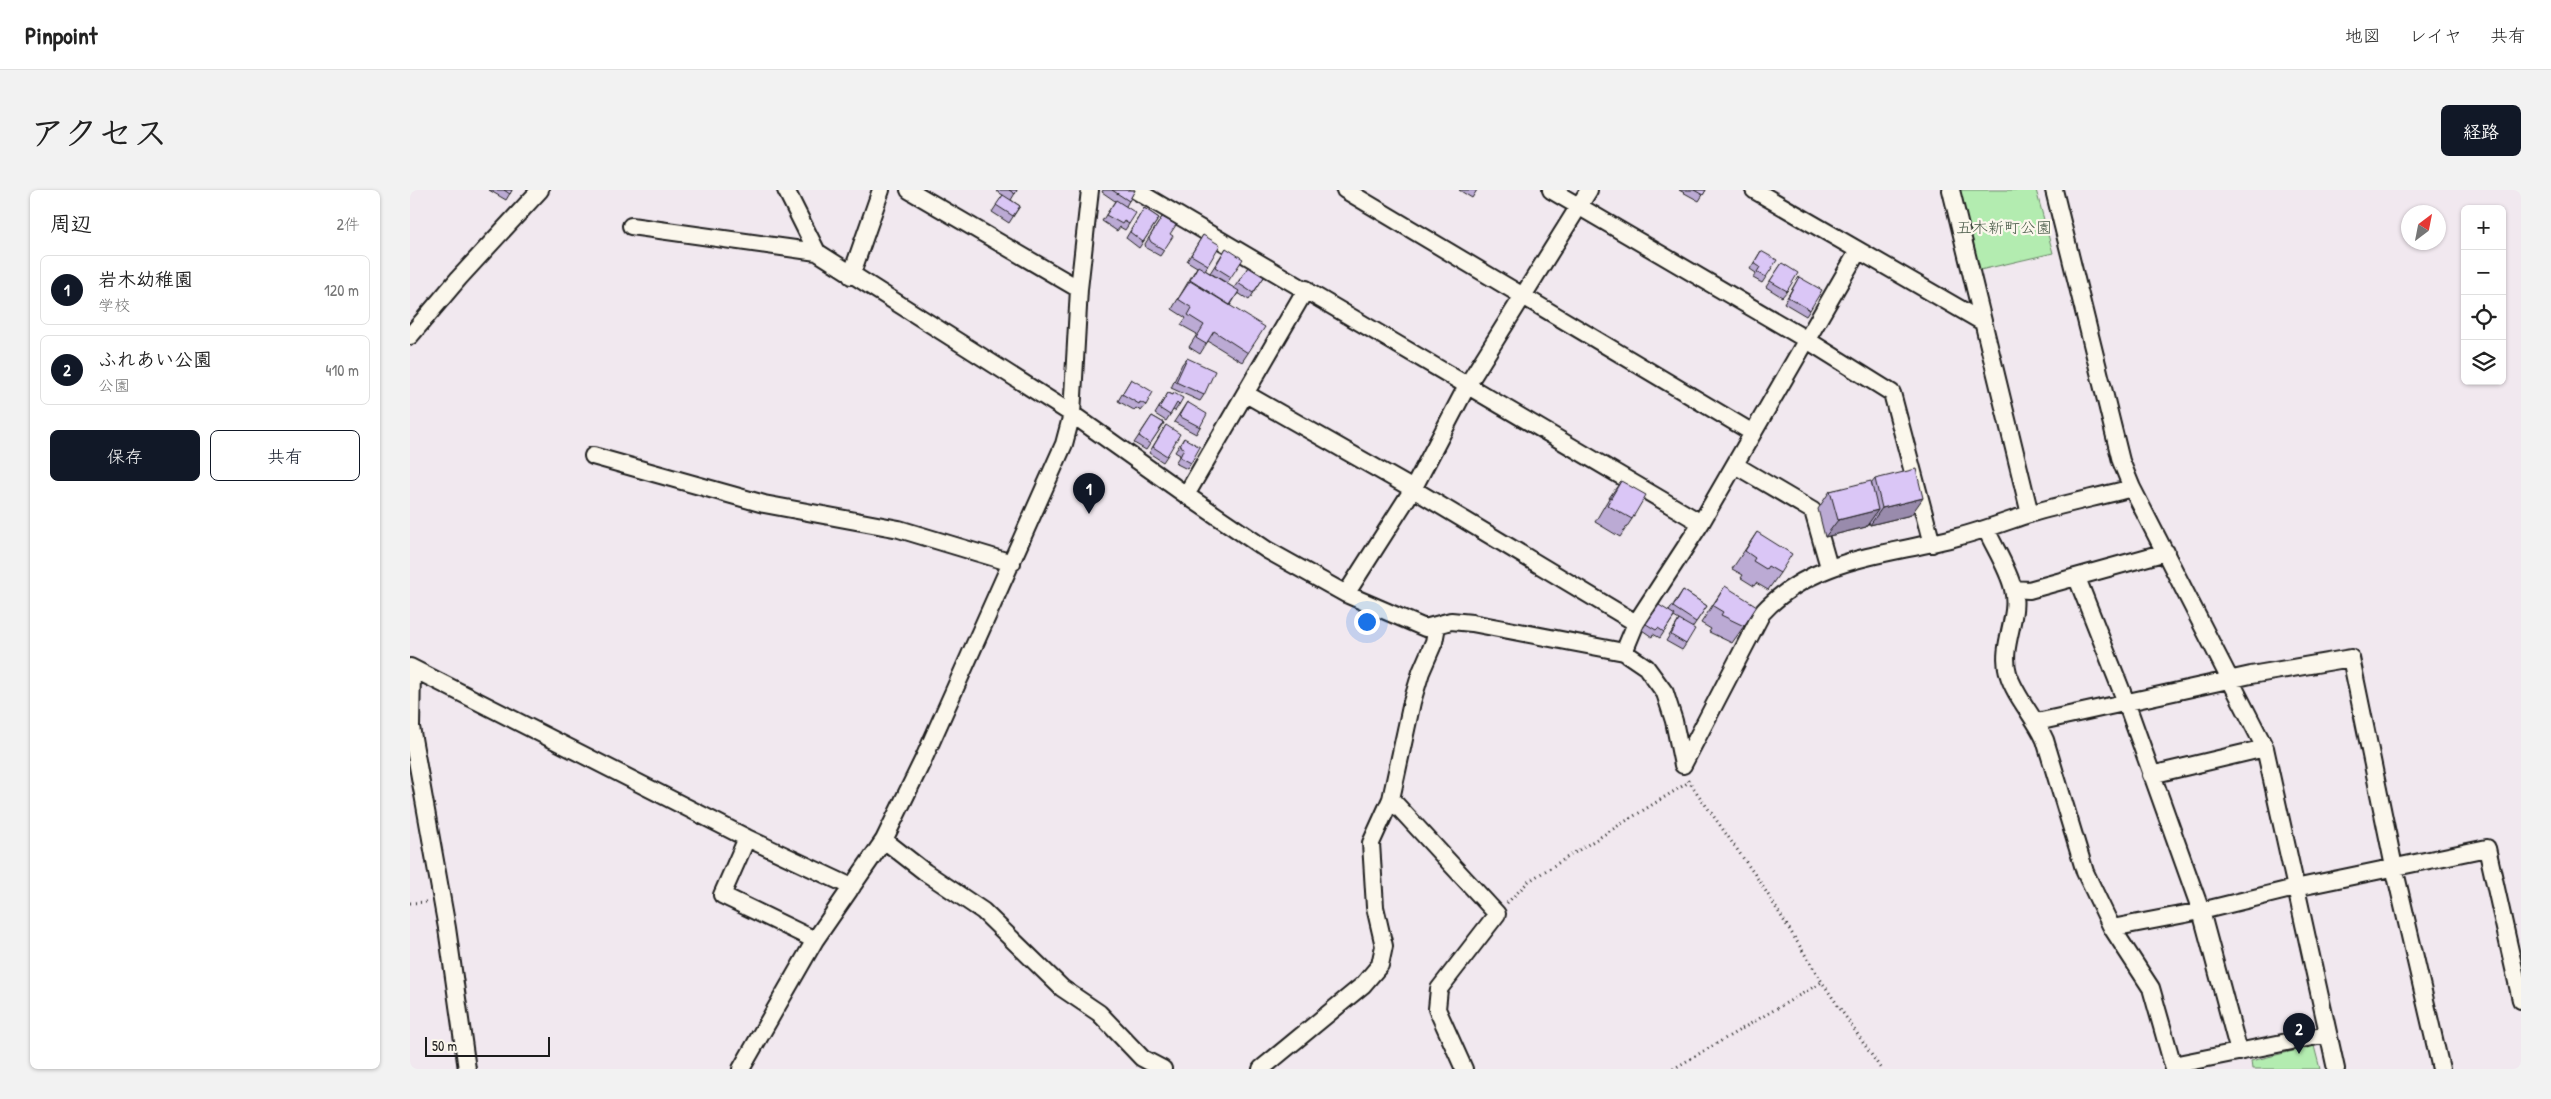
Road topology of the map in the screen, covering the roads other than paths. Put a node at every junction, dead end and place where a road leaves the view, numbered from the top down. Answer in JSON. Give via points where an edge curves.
{"nodes":[{"id":1,"x":540,"y":190,"type":"edge"},
{"id":2,"x":881,"y":190,"type":"edge"},
{"id":3,"x":909,"y":190,"type":"edge"},
{"id":4,"x":1090,"y":190,"type":"edge"},
{"id":5,"x":1135,"y":190,"type":"edge"},
{"id":6,"x":1345,"y":190,"type":"edge"},
{"id":7,"x":1551,"y":190,"type":"edge"},
{"id":8,"x":1589,"y":190,"type":"edge"},
{"id":9,"x":1754,"y":190,"type":"edge"},
{"id":10,"x":1950,"y":190,"type":"edge"},
{"id":11,"x":2054,"y":190,"type":"edge"},
{"id":12,"x":791,"y":193,"type":"edge"},
{"id":13,"x":1579,"y":207,"type":"junction"},
{"id":14,"x":631,"y":226,"type":"dead end"},
{"id":15,"x":1858,"y":251,"type":"junction"},
{"id":16,"x":817,"y":252,"type":"junction"},
{"id":17,"x":851,"y":276,"type":"junction"},
{"id":18,"x":1306,"y":289,"type":"junction"},
{"id":19,"x":1079,"y":290,"type":"junction"},
{"id":20,"x":1525,"y":296,"type":"junction"},
{"id":21,"x":1981,"y":321,"type":"junction"},
{"id":22,"x":410,"y":336,"type":"edge"},
{"id":23,"x":1807,"y":340,"type":"junction"},
{"id":24,"x":1468,"y":384,"type":"junction"},
{"id":25,"x":1246,"y":394,"type":"junction"},
{"id":26,"x":1072,"y":414,"type":"junction"},
{"id":27,"x":1753,"y":433,"type":"junction"},
{"id":28,"x":594,"y":456,"type":"dead end"},
{"id":29,"x":1735,"y":465,"type":"junction"},
{"id":30,"x":2132,"y":488,"type":"junction"},
{"id":31,"x":1413,"y":489,"type":"junction"},
{"id":32,"x":1186,"y":496,"type":"junction"},
{"id":33,"x":2030,"y":514,"type":"junction"},
{"id":34,"x":1701,"y":523,"type":"junction"},
{"id":35,"x":1986,"y":529,"type":"junction"},
{"id":36,"x":1932,"y":544,"type":"junction"},
{"id":37,"x":2166,"y":552,"type":"junction"},
{"id":38,"x":1012,"y":563,"type":"junction"},
{"id":39,"x":1829,"y":567,"type":"junction"},
{"id":40,"x":2077,"y":578,"type":"junction"},
{"id":41,"x":2013,"y":590,"type":"junction"},
{"id":42,"x":1346,"y":594,"type":"junction"},
{"id":43,"x":1636,"y":624,"type":"junction"},
{"id":44,"x":1437,"y":626,"type":"junction"},
{"id":45,"x":1624,"y":652,"type":"junction"},
{"id":46,"x":411,"y":668,"type":"edge"},
{"id":47,"x":2232,"y":680,"type":"junction"},
{"id":48,"x":2126,"y":702,"type":"junction"},
{"id":49,"x":2037,"y":722,"type":"junction"},
{"id":50,"x":2265,"y":748,"type":"junction"},
{"id":51,"x":2151,"y":775,"type":"junction"},
{"id":52,"x":1392,"y":799,"type":"junction"},
{"id":53,"x":747,"y":838,"type":"junction"},
{"id":54,"x":884,"y":840,"type":"junction"},
{"id":55,"x":2394,"y":868,"type":"junction"},
{"id":56,"x":852,"y":887,"type":"junction"},
{"id":57,"x":2295,"y":888,"type":"junction"},
{"id":58,"x":2201,"y":911,"type":"junction"},
{"id":59,"x":2112,"y":928,"type":"junction"},
{"id":60,"x":815,"y":940,"type":"junction"},
{"id":61,"x":2521,"y":1000,"type":"edge"},
{"id":62,"x":2327,"y":1034,"type":"junction"},
{"id":63,"x":2239,"y":1052,"type":"junction"},
{"id":64,"x":2173,"y":1067,"type":"edge"},
{"id":65,"x":467,"y":1069,"type":"edge"},
{"id":66,"x":740,"y":1069,"type":"edge"},
{"id":67,"x":1163,"y":1069,"type":"edge"},
{"id":68,"x":1260,"y":1069,"type":"edge"},
{"id":69,"x":1464,"y":1069,"type":"edge"},
{"id":70,"x":2336,"y":1069,"type":"edge"},
{"id":71,"x":2440,"y":1069,"type":"edge"}],
"edges":[{"from":1,"to":22,"type":"street"},
{"from":2,"to":17,"type":"street"},
{"from":3,"to":19,"type":"street"},
{"from":4,"to":19,"type":"street"},
{"from":5,"to":18,"type":"street"},
{"from":6,"to":20,"type":"street"},
{"from":7,"to":13,"type":"street"},
{"from":8,"to":13,"type":"street"},
{"from":9,"to":15,"type":"street"},
{"from":10,"to":21,"type":"street"},
{"from":11,"to":30,"type":"street","via":[[2121,461]]},
{"from":12,"to":16,"type":"street"},
{"from":13,"to":20,"type":"street"},
{"from":13,"to":23,"type":"street"},
{"from":14,"to":16,"type":"street"},
{"from":15,"to":21,"type":"street"},
{"from":15,"to":23,"type":"street"},
{"from":16,"to":17,"type":"street"},
{"from":17,"to":26,"type":"street"},
{"from":18,"to":24,"type":"street"},
{"from":18,"to":25,"type":"street"},
{"from":19,"to":26,"type":"street"},
{"from":20,"to":24,"type":"street"},
{"from":20,"to":27,"type":"street"},
{"from":21,"to":33,"type":"street"},
{"from":23,"to":27,"type":"street"},
{"from":23,"to":36,"type":"street","via":[[1892,393]]},
{"from":24,"to":31,"type":"street"},
{"from":24,"to":34,"type":"street"},
{"from":25,"to":31,"type":"street"},
{"from":25,"to":32,"type":"street"},
{"from":26,"to":32,"type":"street"},
{"from":26,"to":38,"type":"street","via":[[1064,444]]},
{"from":27,"to":29,"type":"street"},
{"from":28,"to":38,"type":"street","via":[[764,504],[899,529]]},
{"from":29,"to":34,"type":"street"},
{"from":29,"to":39,"type":"street","via":[[1813,511]]},
{"from":30,"to":33,"type":"street"},
{"from":30,"to":37,"type":"street"},
{"from":31,"to":42,"type":"street"},
{"from":31,"to":43,"type":"street"},
{"from":32,"to":42,"type":"street","via":[[1267,550]]},
{"from":33,"to":35,"type":"street"},
{"from":34,"to":43,"type":"street"},
{"from":35,"to":36,"type":"street"},
{"from":35,"to":41,"type":"street"},
{"from":36,"to":39,"type":"street"},
{"from":37,"to":40,"type":"street"},
{"from":37,"to":47,"type":"street"},
{"from":38,"to":54,"type":"street"},
{"from":39,"to":45,"type":"street","via":[[1774,601],[1762,613],[1683,765],[1665,693],[1646,667]]},
{"from":40,"to":41,"type":"street","via":[[2029,590]]},
{"from":40,"to":48,"type":"street"},
{"from":41,"to":49,"type":"street","via":[[2013,614],[2006,656],[2008,673]]},
{"from":42,"to":44,"type":"street","via":[[1425,628]]},
{"from":43,"to":45,"type":"street"},
{"from":44,"to":45,"type":"street","via":[[1450,620],[1472,623]]},
{"from":44,"to":52,"type":"street","via":[[1412,702]]},
{"from":46,"to":53,"type":"street"},
{"from":46,"to":65,"type":"street","via":[[411,727],[447,928]]},
{"from":47,"to":48,"type":"street"},
{"from":47,"to":50,"type":"street"},
{"from":47,"to":55,"type":"street","via":[[2351,658]]},
{"from":48,"to":49,"type":"street"},
{"from":48,"to":51,"type":"street"},
{"from":49,"to":59,"type":"street","via":[[2085,872]]},
{"from":50,"to":51,"type":"street"},
{"from":50,"to":57,"type":"street"},
{"from":51,"to":58,"type":"street"},
{"from":52,"to":68,"type":"street","via":[[1371,843],[1375,907],[1384,946],[1380,965],[1363,985]]},
{"from":52,"to":69,"type":"street","via":[[1497,914],[1439,988],[1437,1009]]},
{"from":53,"to":56,"type":"street"},
{"from":53,"to":60,"type":"street","via":[[722,895]]},
{"from":54,"to":56,"type":"street"},
{"from":54,"to":67,"type":"street","via":[[982,911],[1062,988],[1099,1014],[1142,1058]]},
{"from":55,"to":57,"type":"street"},
{"from":55,"to":61,"type":"street","via":[[2487,848]]},
{"from":55,"to":71,"type":"street"},
{"from":56,"to":60,"type":"street"},
{"from":57,"to":58,"type":"street"},
{"from":57,"to":62,"type":"street"},
{"from":58,"to":59,"type":"street"},
{"from":58,"to":63,"type":"street"},
{"from":59,"to":64,"type":"street","via":[[2151,988]]},
{"from":60,"to":66,"type":"street"},
{"from":62,"to":63,"type":"street"},
{"from":62,"to":70,"type":"street"},
{"from":63,"to":64,"type":"street"}]}
